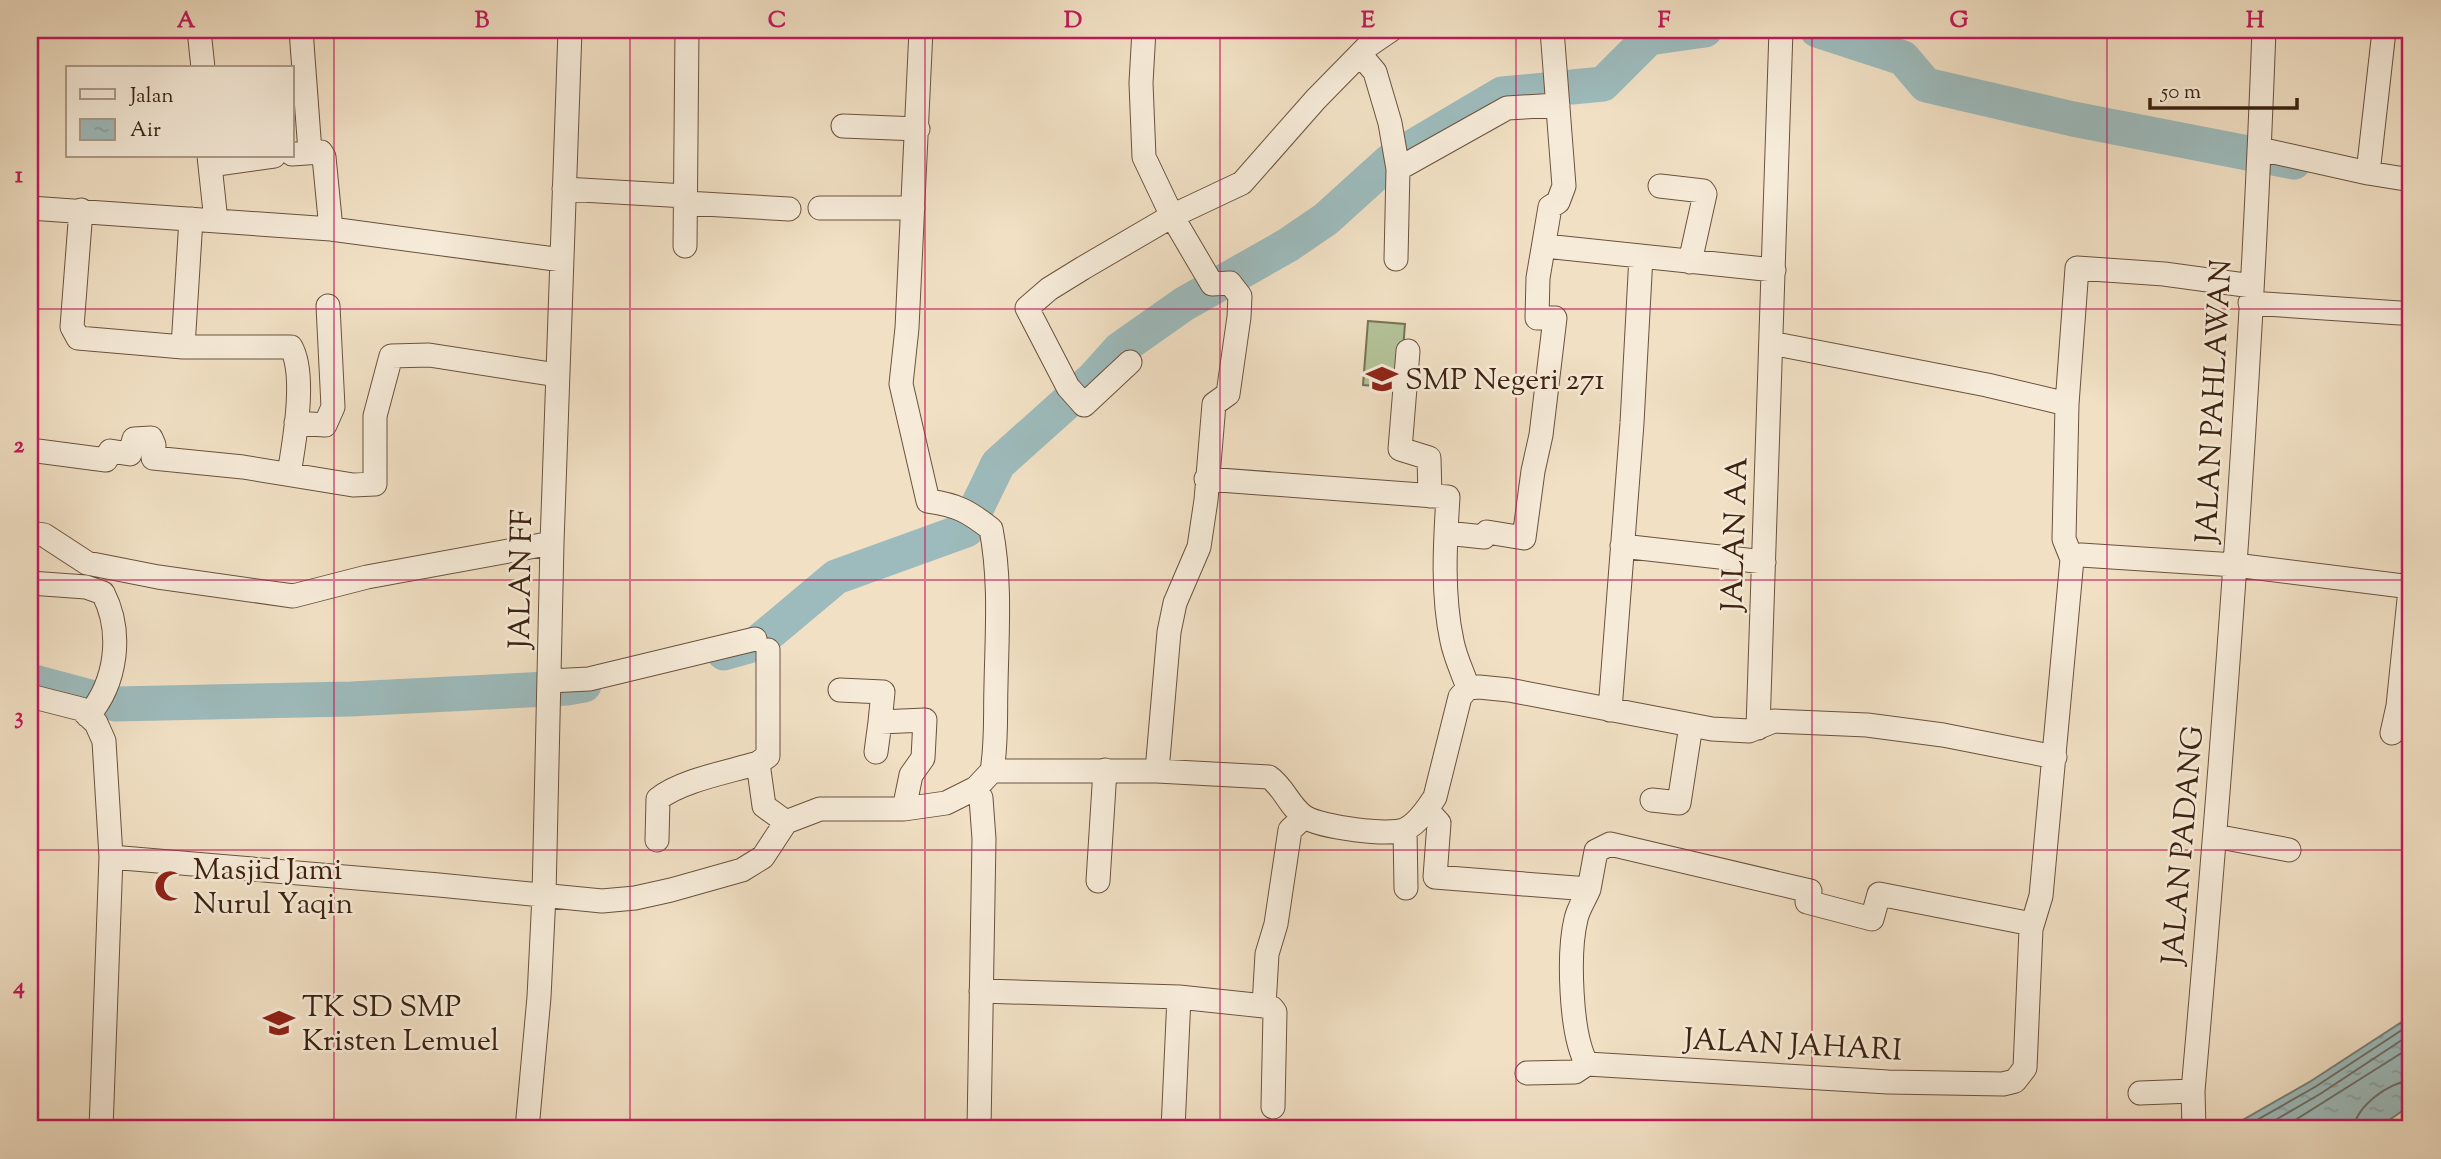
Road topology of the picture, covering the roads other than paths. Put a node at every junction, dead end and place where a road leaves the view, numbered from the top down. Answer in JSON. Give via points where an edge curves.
{"nodes":[{"id":1,"x":199,"y":30,"type":"edge"},
{"id":2,"x":301,"y":30,"type":"edge"},
{"id":3,"x":570,"y":30,"type":"edge"},
{"id":4,"x":687,"y":30,"type":"edge"},
{"id":5,"x":921,"y":30,"type":"edge"},
{"id":6,"x":1144,"y":30,"type":"edge"},
{"id":7,"x":1391,"y":30,"type":"edge"},
{"id":8,"x":1552,"y":30,"type":"edge"},
{"id":9,"x":2264,"y":30,"type":"edge"},
{"id":10,"x":2384,"y":31,"type":"edge"},
{"id":11,"x":1781,"y":33,"type":"edge"},
{"id":12,"x":1360,"y":54,"type":"junction"},
{"id":13,"x":203,"y":66,"type":"edge"},
{"id":14,"x":1558,"y":105,"type":"junction"},
{"id":15,"x":843,"y":126,"type":"dead end"},
{"id":16,"x":918,"y":129,"type":"junction"},
{"id":17,"x":301,"y":153,"type":"edge"},
{"id":18,"x":2259,"y":157,"type":"junction"},
{"id":19,"x":248,"y":158,"type":"edge"},
{"id":20,"x":209,"y":161,"type":"edge"},
{"id":21,"x":1398,"y":169,"type":"junction"},
{"id":22,"x":2368,"y":173,"type":"junction"},
{"id":23,"x":2411,"y":180,"type":"edge"},
{"id":24,"x":1660,"y":187,"type":"dead end"},
{"id":25,"x":564,"y":189,"type":"junction"},
{"id":26,"x":686,"y":200,"type":"junction"},
{"id":27,"x":30,"y":208,"type":"edge"},
{"id":28,"x":820,"y":208,"type":"dead end"},
{"id":29,"x":913,"y":208,"type":"junction"},
{"id":30,"x":789,"y":209,"type":"dead end"},
{"id":31,"x":80,"y":210,"type":"junction"},
{"id":32,"x":1172,"y":216,"type":"junction"},
{"id":33,"x":191,"y":219,"type":"junction"},
{"id":34,"x":216,"y":221,"type":"junction"},
{"id":35,"x":331,"y":229,"type":"junction"},
{"id":36,"x":685,"y":246,"type":"dead end"},
{"id":37,"x":1545,"y":246,"type":"junction"},
{"id":38,"x":1641,"y":256,"type":"junction"},
{"id":39,"x":1396,"y":259,"type":"dead end"},
{"id":40,"x":562,"y":260,"type":"junction"},
{"id":41,"x":1690,"y":262,"type":"junction"},
{"id":42,"x":1774,"y":270,"type":"junction"},
{"id":43,"x":2251,"y":295,"type":"junction"},
{"id":44,"x":328,"y":306,"type":"dead end"},
{"id":45,"x":2400,"y":313,"type":"dead end"},
{"id":46,"x":1771,"y":343,"type":"junction"},
{"id":47,"x":183,"y":347,"type":"junction"},
{"id":48,"x":1408,"y":351,"type":"dead end"},
{"id":49,"x":1130,"y":362,"type":"dead end"},
{"id":50,"x":557,"y":376,"type":"junction"},
{"id":51,"x":2067,"y":404,"type":"junction"},
{"id":52,"x":296,"y":423,"type":"junction"},
{"id":53,"x":30,"y":450,"type":"edge"},
{"id":54,"x":282,"y":473,"type":"junction"},
{"id":55,"x":1206,"y":479,"type":"junction"},
{"id":56,"x":1430,"y":496,"type":"junction"},
{"id":57,"x":30,"y":533,"type":"edge"},
{"id":58,"x":1446,"y":533,"type":"junction"},
{"id":59,"x":552,"y":543,"type":"junction"},
{"id":60,"x":1622,"y":545,"type":"junction"},
{"id":61,"x":2072,"y":559,"type":"junction"},
{"id":62,"x":1764,"y":562,"type":"junction"},
{"id":63,"x":2235,"y":565,"type":"junction"},
{"id":64,"x":2411,"y":580,"type":"edge"},
{"id":65,"x":30,"y":583,"type":"edge"},
{"id":66,"x":2411,"y":586,"type":"edge"},
{"id":67,"x":1468,"y":688,"type":"junction"},
{"id":68,"x":548,"y":689,"type":"junction"},
{"id":69,"x":840,"y":690,"type":"dead end"},
{"id":70,"x":30,"y":696,"type":"edge"},
{"id":71,"x":97,"y":704,"type":"junction"},
{"id":72,"x":2404,"y":708,"type":"edge"},
{"id":73,"x":1610,"y":710,"type":"junction"},
{"id":74,"x":880,"y":722,"type":"junction"},
{"id":75,"x":1690,"y":725,"type":"junction"},
{"id":76,"x":1758,"y":729,"type":"junction"},
{"id":77,"x":2392,"y":733,"type":"dead end"},
{"id":78,"x":876,"y":752,"type":"dead end"},
{"id":79,"x":2055,"y":757,"type":"junction"},
{"id":80,"x":758,"y":763,"type":"junction"},
{"id":81,"x":1105,"y":770,"type":"junction"},
{"id":82,"x":992,"y":771,"type":"junction"},
{"id":83,"x":1157,"y":771,"type":"junction"},
{"id":84,"x":976,"y":788,"type":"junction"},
{"id":85,"x":1651,"y":800,"type":"dead end"},
{"id":86,"x":904,"y":809,"type":"junction"},
{"id":87,"x":1427,"y":810,"type":"junction"},
{"id":88,"x":1304,"y":817,"type":"junction"},
{"id":89,"x":786,"y":822,"type":"junction"},
{"id":90,"x":1405,"y":830,"type":"junction"},
{"id":91,"x":2215,"y":836,"type":"junction"},
{"id":92,"x":657,"y":839,"type":"dead end"},
{"id":93,"x":2289,"y":850,"type":"dead end"},
{"id":94,"x":111,"y":857,"type":"junction"},
{"id":95,"x":1098,"y":881,"type":"dead end"},
{"id":96,"x":1406,"y":888,"type":"dead end"},
{"id":97,"x":1589,"y":890,"type":"junction"},
{"id":98,"x":544,"y":895,"type":"junction"},
{"id":99,"x":2032,"y":924,"type":"junction"},
{"id":100,"x":981,"y":991,"type":"junction"},
{"id":101,"x":1179,"y":997,"type":"junction"},
{"id":102,"x":1264,"y":1006,"type":"junction"},
{"id":103,"x":1587,"y":1064,"type":"junction"},
{"id":104,"x":1527,"y":1073,"type":"dead end"},
{"id":105,"x":2193,"y":1091,"type":"junction"},
{"id":106,"x":2140,"y":1093,"type":"dead end"},
{"id":107,"x":1273,"y":1107,"type":"dead end"},
{"id":108,"x":101,"y":1129,"type":"edge"},
{"id":109,"x":527,"y":1129,"type":"edge"},
{"id":110,"x":979,"y":1129,"type":"edge"},
{"id":111,"x":1173,"y":1129,"type":"edge"},
{"id":112,"x":2194,"y":1129,"type":"edge"}],
"edges":[{"from":1,"to":13,"type":"street"},
{"from":2,"to":17,"type":"street"},
{"from":3,"to":25,"type":"street","name":"JALAN FF"},
{"from":4,"to":26,"type":"street"},
{"from":5,"to":16,"type":"street"},
{"from":6,"to":32,"type":"street","via":[[1143,156]]},
{"from":7,"to":12,"type":"street"},
{"from":8,"to":14,"type":"street"},
{"from":9,"to":18,"type":"street","name":"JALAN PAHLAWAN"},
{"from":10,"to":22,"type":"street"},
{"from":11,"to":42,"type":"street","name":"JALAN AA"},
{"from":12,"to":21,"type":"street","via":[[1375,72]]},
{"from":12,"to":32,"type":"street","via":[[1242,183]]},
{"from":14,"to":21,"type":"street","via":[[1507,108]]},
{"from":14,"to":37,"type":"street","via":[[1564,186],[1558,202],[1550,207]]},
{"from":15,"to":16,"type":"street"},
{"from":16,"to":29,"type":"street"},
{"from":17,"to":35,"type":"street","via":[[321,152],[324,157]]},
{"from":18,"to":22,"type":"street"},
{"from":18,"to":43,"type":"street","name":"JALAN PAHLAWAN"},
{"from":19,"to":20,"type":"street"},
{"from":20,"to":34,"type":"street"},
{"from":21,"to":39,"type":"street"},
{"from":22,"to":23,"type":"street"},
{"from":24,"to":41,"type":"street","via":[[1705,194]]},
{"from":25,"to":26,"type":"street"},
{"from":25,"to":40,"type":"street","name":"JALAN FF"},
{"from":26,"to":30,"type":"street"},
{"from":26,"to":36,"type":"street"},
{"from":27,"to":31,"type":"street"},
{"from":28,"to":29,"type":"street"},
{"from":29,"to":82,"type":"street","via":[[901,384],[928,501],[966,510],[991,529],[996,554],[997,633],[997,742]]},
{"from":31,"to":33,"type":"street"},
{"from":31,"to":47,"type":"street","via":[[74,335]]},
{"from":32,"to":49,"type":"street","via":[[1049,289],[1027,308],[1068,387],[1084,405]]},
{"from":32,"to":55,"type":"street","via":[[1221,284],[1240,296],[1228,394],[1214,404]]},
{"from":33,"to":34,"type":"street"},
{"from":33,"to":47,"type":"street"},
{"from":34,"to":35,"type":"street"},
{"from":35,"to":40,"type":"street"},
{"from":37,"to":38,"type":"street"},
{"from":37,"to":58,"type":"street","via":[[1537,318],[1555,318],[1524,538],[1487,532],[1484,537]]},
{"from":38,"to":41,"type":"street"},
{"from":38,"to":60,"type":"street"},
{"from":40,"to":50,"type":"street","name":"JALAN FF"},
{"from":41,"to":42,"type":"street"},
{"from":42,"to":46,"type":"street","name":"JALAN AA"},
{"from":43,"to":45,"type":"street"},
{"from":43,"to":51,"type":"street","via":[[2164,274],[2077,268]]},
{"from":43,"to":63,"type":"street","name":"JALAN PAHLAWAN"},
{"from":44,"to":52,"type":"street","via":[[333,407],[325,425]]},
{"from":46,"to":51,"type":"street"},
{"from":46,"to":62,"type":"street","name":"JALAN AA"},
{"from":47,"to":52,"type":"street","via":[[291,347],[298,360]]},
{"from":48,"to":56,"type":"street","via":[[1400,449],[1429,458]]},
{"from":50,"to":54,"type":"street","via":[[429,355],[391,356],[375,416],[375,484],[353,485]]},
{"from":50,"to":59,"type":"street","name":"JALAN FF"},
{"from":51,"to":61,"type":"street","via":[[2064,539]]},
{"from":52,"to":54,"type":"street","via":[[290,468]]},
{"from":53,"to":54,"type":"street","via":[[106,460],[110,451],[130,454],[136,438],[151,438],[153,457]]},
{"from":55,"to":56,"type":"street"},
{"from":55,"to":83,"type":"street","via":[[1199,547],[1175,603],[1169,632]]},
{"from":56,"to":58,"type":"street","via":[[1448,497]]},
{"from":57,"to":59,"type":"street","via":[[44,535],[87,563],[293,596],[367,577]]},
{"from":58,"to":67,"type":"street","via":[[1452,643]]},
{"from":59,"to":68,"type":"street","name":"JALAN FF"},
{"from":60,"to":62,"type":"street"},
{"from":60,"to":73,"type":"street"},
{"from":61,"to":63,"type":"street","name":"JALAN PAHLAWAN","via":[[2081,555]]},
{"from":61,"to":79,"type":"street"},
{"from":62,"to":76,"type":"street","name":"JALAN AA"},
{"from":63,"to":66,"type":"street"},
{"from":63,"to":91,"type":"street","name":"JALAN PADANG"},
{"from":64,"to":66,"type":"street"},
{"from":65,"to":71,"type":"street","via":[[86,587],[103,593],[110,606],[114,660]]},
{"from":66,"to":72,"type":"street"},
{"from":67,"to":73,"type":"street","via":[[1509,690]]},
{"from":67,"to":87,"type":"street","via":[[1460,697],[1435,797]]},
{"from":68,"to":80,"type":"street","via":[[762,644],[768,756]]},
{"from":68,"to":98,"type":"street","name":"JALAN FF"},
{"from":69,"to":74,"type":"street","via":[[883,692]]},
{"from":70,"to":71,"type":"street","via":[[81,709]]},
{"from":71,"to":94,"type":"street","via":[[96,723],[104,741]]},
{"from":72,"to":77,"type":"street"},
{"from":73,"to":75,"type":"street"},
{"from":74,"to":78,"type":"street"},
{"from":74,"to":86,"type":"street","via":[[925,720],[923,758],[911,775]]},
{"from":75,"to":76,"type":"street"},
{"from":75,"to":85,"type":"street","via":[[1679,803]]},
{"from":76,"to":79,"type":"street","via":[[1774,721],[1867,725]]},
{"from":79,"to":99,"type":"street","name":"JALAN JAHARI","via":[[2041,896]]},
{"from":80,"to":89,"type":"street","via":[[764,806]]},
{"from":80,"to":92,"type":"street","via":[[683,785],[658,799]]},
{"from":81,"to":82,"type":"street"},
{"from":81,"to":83,"type":"street"},
{"from":81,"to":95,"type":"street"},
{"from":82,"to":84,"type":"street"},
{"from":83,"to":88,"type":"street","via":[[1269,777]]},
{"from":84,"to":86,"type":"street","via":[[946,803]]},
{"from":84,"to":100,"type":"street","via":[[984,839]]},
{"from":86,"to":89,"type":"street","via":[[820,809]]},
{"from":87,"to":90,"type":"street"},
{"from":87,"to":97,"type":"street","via":[[1439,823],[1436,877]]},
{"from":88,"to":90,"type":"street","via":[[1325,825]]},
{"from":88,"to":102,"type":"street","via":[[1290,830],[1267,954]]},
{"from":89,"to":98,"type":"street","via":[[763,857],[741,870],[705,881],[602,901]]},
{"from":90,"to":96,"type":"street"},
{"from":91,"to":93,"type":"street"},
{"from":91,"to":105,"type":"street","name":"JALAN PADANG"},
{"from":94,"to":98,"type":"street"},
{"from":94,"to":108,"type":"street"},
{"from":97,"to":99,"type":"street","via":[[1596,851],[1610,844],[1810,891],[1807,902],[1872,919],[1879,894]]},
{"from":97,"to":103,"type":"street","via":[[1576,917],[1572,979],[1576,1034]]},
{"from":98,"to":109,"type":"street","name":"JALAN FF"},
{"from":99,"to":103,"type":"street","name":"JALAN JAHARI","via":[[2025,1068],[2015,1081],[1888,1082]]},
{"from":100,"to":101,"type":"street"},
{"from":100,"to":110,"type":"street"},
{"from":101,"to":102,"type":"street"},
{"from":101,"to":111,"type":"street"},
{"from":102,"to":107,"type":"street","via":[[1276,1012]]},
{"from":103,"to":104,"type":"street","via":[[1575,1072]]},
{"from":105,"to":106,"type":"street"},
{"from":105,"to":112,"type":"street","name":"JALAN PADANG"}]}
